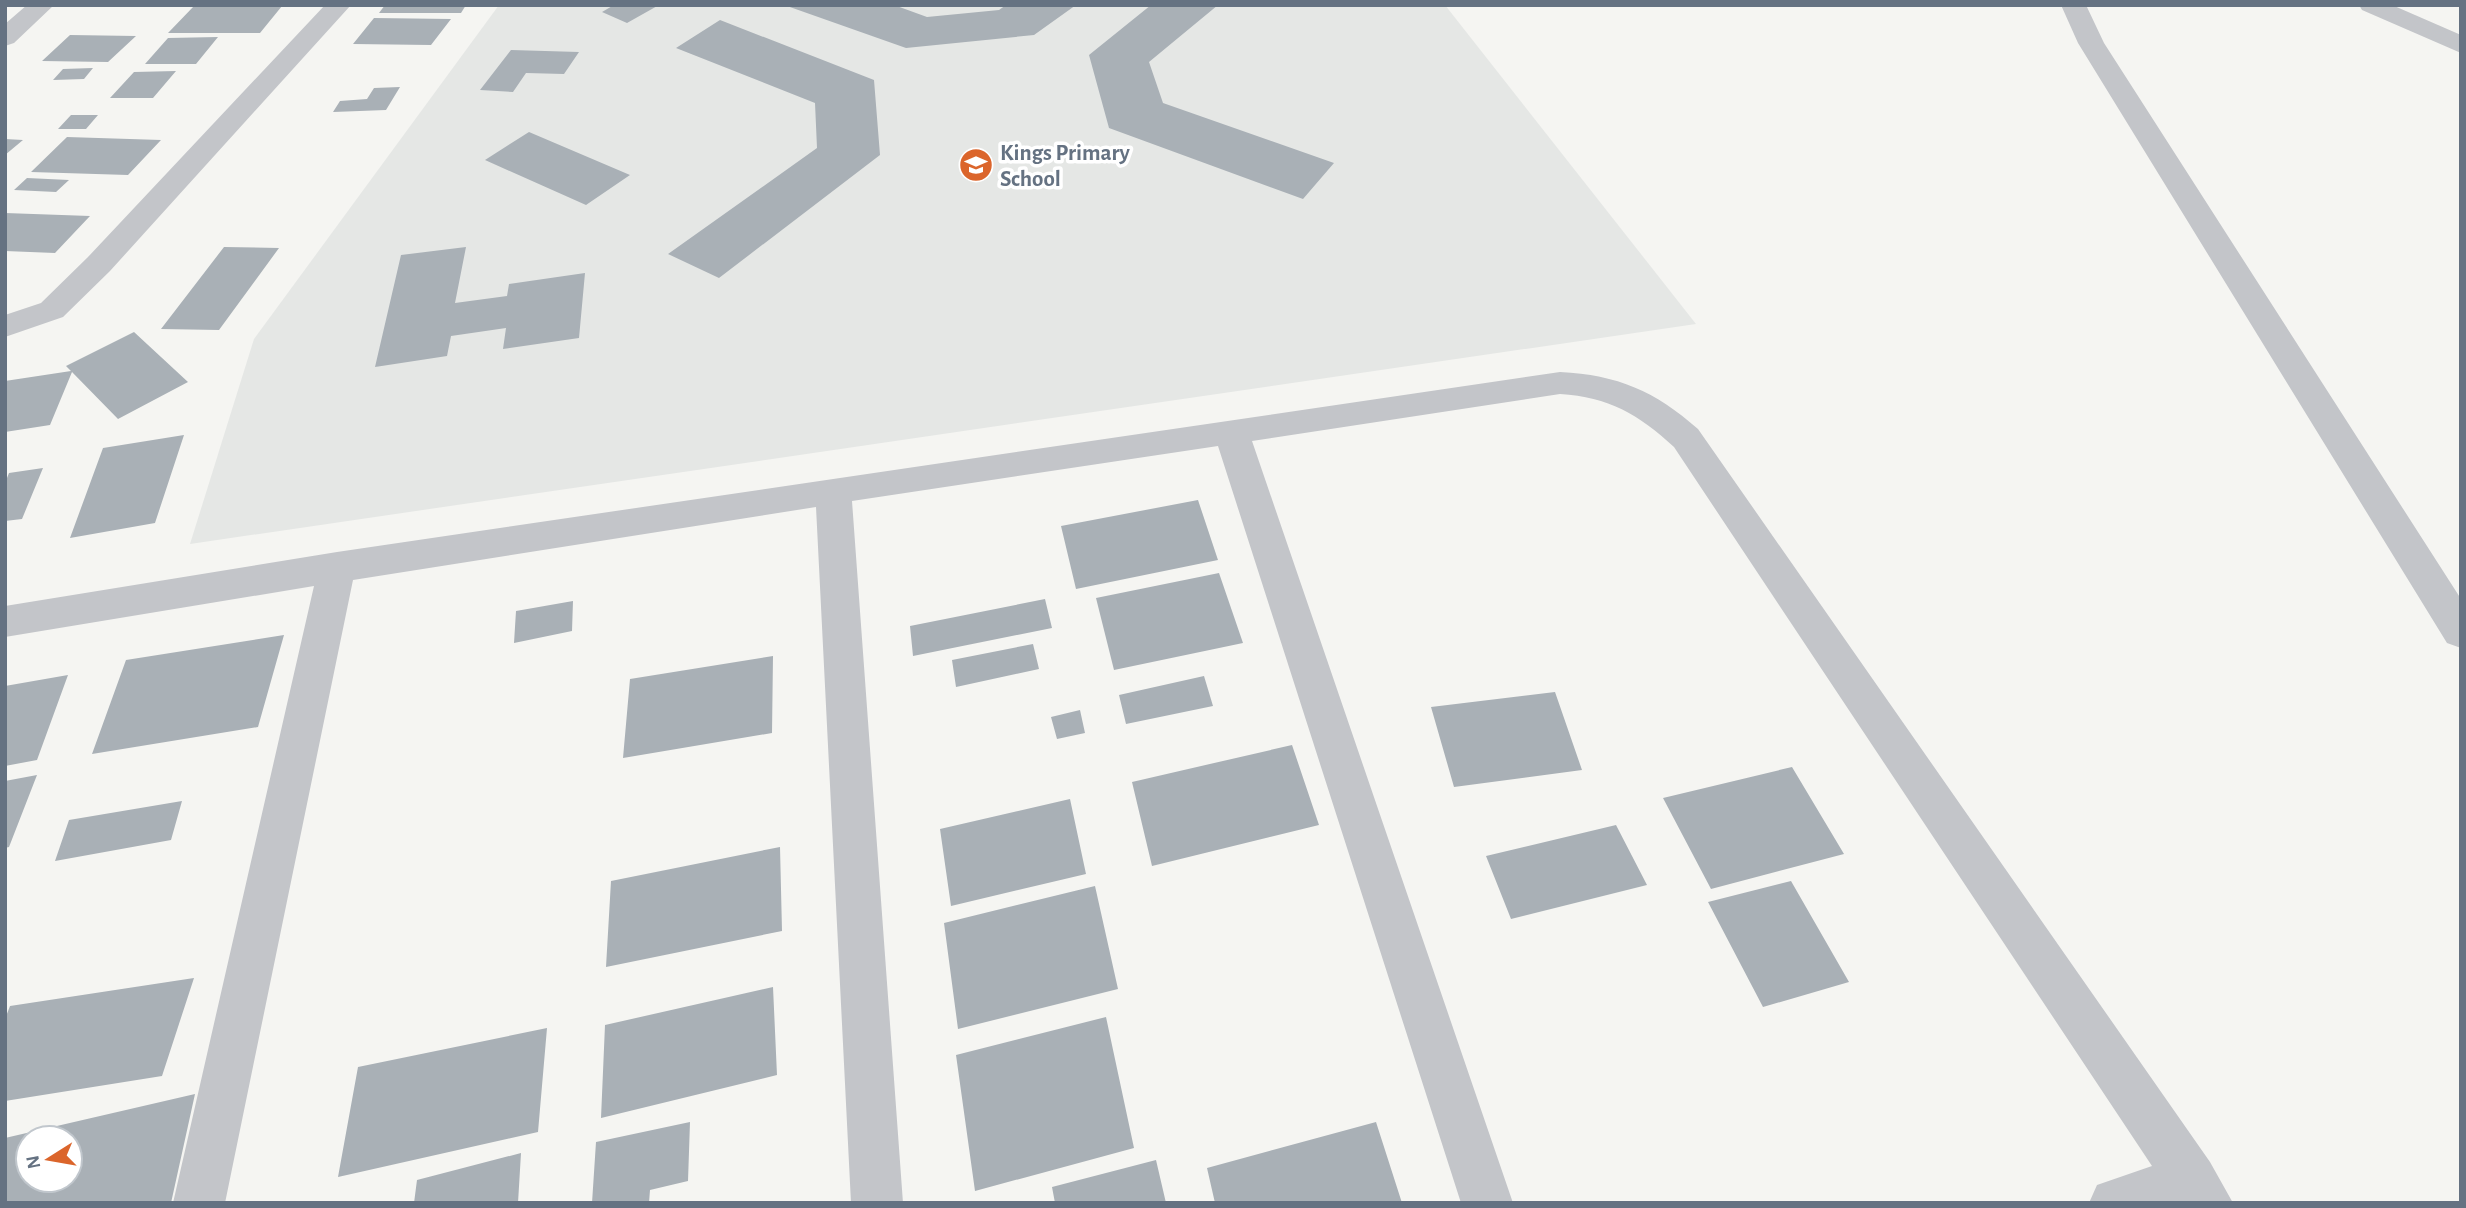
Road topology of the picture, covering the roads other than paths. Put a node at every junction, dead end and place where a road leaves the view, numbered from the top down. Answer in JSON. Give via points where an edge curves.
{"nodes":[{"id":1,"x":42,"y":5,"type":"edge"},
{"id":2,"x":339,"y":5,"type":"edge"},
{"id":3,"x":2073,"y":5,"type":"edge"},
{"id":4,"x":2371,"y":5,"type":"edge"},
{"id":5,"x":5,"y":38,"type":"edge"},
{"id":6,"x":2461,"y":45,"type":"edge"},
{"id":7,"x":5,"y":326,"type":"edge"},
{"id":8,"x":1231,"y":431,"type":"junction"},
{"id":9,"x":834,"y":491,"type":"junction"},
{"id":10,"x":337,"y":567,"type":"junction"},
{"id":11,"x":5,"y":621,"type":"edge"},
{"id":12,"x":2461,"y":632,"type":"edge"},
{"id":13,"x":2199,"y":1191,"type":"edge"},
{"id":14,"x":199,"y":1203,"type":"edge"},
{"id":15,"x":877,"y":1203,"type":"edge"},
{"id":16,"x":1488,"y":1203,"type":"edge"},
{"id":17,"x":2115,"y":1203,"type":"edge"}],
"edges":[{"from":1,"to":5,"type":"street"},
{"from":2,"to":7,"type":"street","via":[[71,292],[51,310]]},
{"from":3,"to":12,"type":"street","via":[[2091,43]]},
{"from":4,"to":6,"type":"street"},
{"from":8,"to":9,"type":"street"},
{"from":8,"to":13,"type":"street","via":[[1560,383],[1597,385],[1656,411],[1686,438]]},
{"from":8,"to":16,"type":"street"},
{"from":9,"to":10,"type":"street"},
{"from":9,"to":15,"type":"street"},
{"from":10,"to":11,"type":"street"},
{"from":10,"to":14,"type":"street"},
{"from":13,"to":17,"type":"street"}]}
